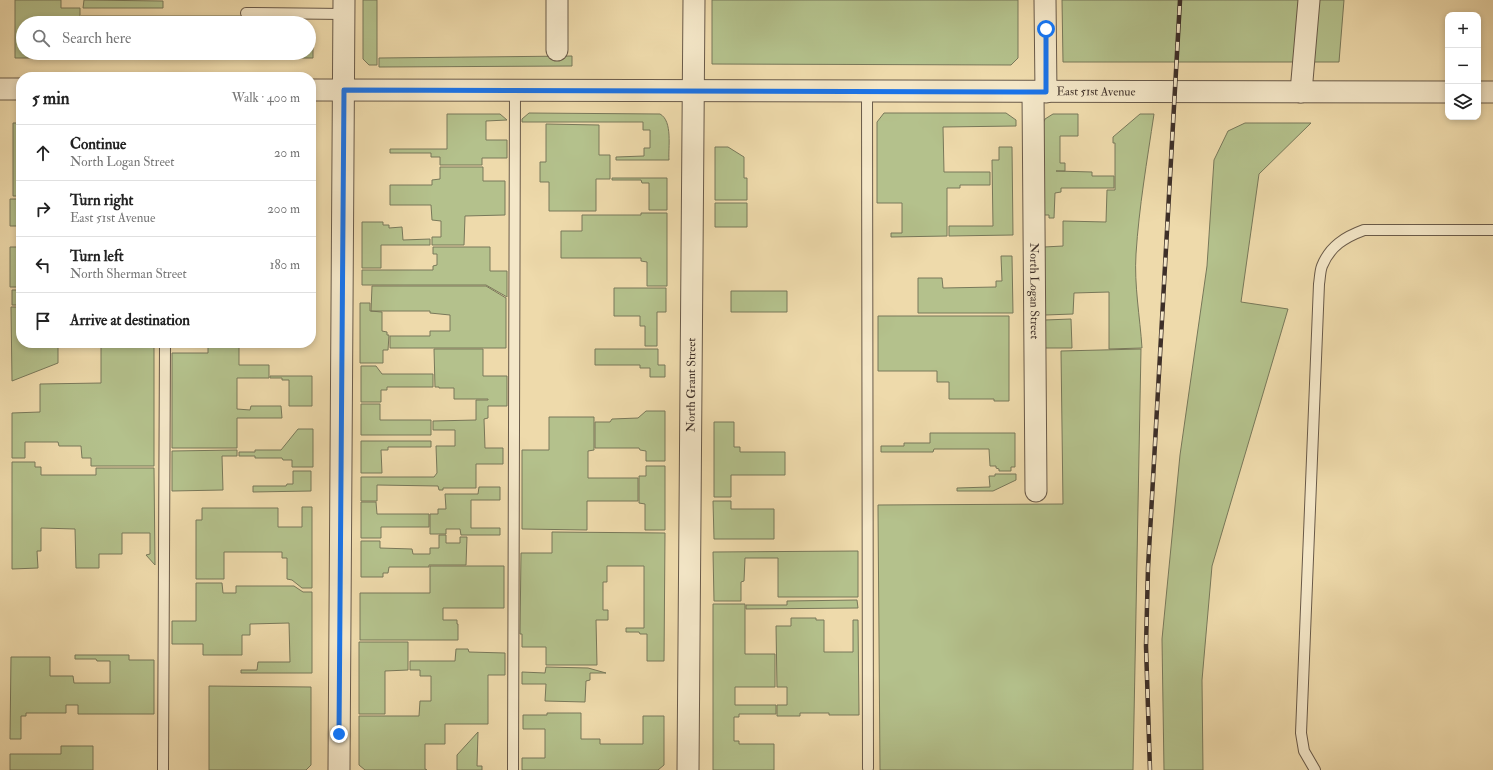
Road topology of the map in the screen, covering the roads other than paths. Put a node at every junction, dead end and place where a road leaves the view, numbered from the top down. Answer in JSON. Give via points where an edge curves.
{"nodes":[{"id":1,"x":557,"y":0,"type":"edge"},
{"id":2,"x":694,"y":0,"type":"edge"},
{"id":3,"x":1045,"y":0,"type":"edge"},
{"id":4,"x":1309,"y":0,"type":"edge"},
{"id":5,"x":344,"y":7,"type":"edge"},
{"id":6,"x":246,"y":14,"type":"dead end"},
{"id":7,"x":557,"y":50,"type":"dead end"},
{"id":8,"x":0,"y":89,"type":"edge"},
{"id":9,"x":16,"y":89,"type":"edge"},
{"id":10,"x":316,"y":90,"type":"edge"},
{"id":11,"x":344,"y":90,"type":"junction"},
{"id":12,"x":515,"y":91,"type":"junction"},
{"id":13,"x":694,"y":91,"type":"junction"},
{"id":14,"x":867,"y":91,"type":"junction"},
{"id":15,"x":1039,"y":92,"type":"junction"},
{"id":16,"x":1301,"y":92,"type":"junction"},
{"id":17,"x":1445,"y":92,"type":"edge"},
{"id":18,"x":1481,"y":92,"type":"edge"},
{"id":19,"x":1493,"y":92,"type":"edge"},
{"id":20,"x":1493,"y":230,"type":"edge"},
{"id":21,"x":165,"y":348,"type":"edge"},
{"id":22,"x":1036,"y":491,"type":"dead end"},
{"id":23,"x":868,"y":768,"type":"dead end"},
{"id":24,"x":163,"y":770,"type":"edge"},
{"id":25,"x":339,"y":770,"type":"edge"},
{"id":26,"x":513,"y":770,"type":"edge"},
{"id":27,"x":688,"y":770,"type":"edge"},
{"id":28,"x":1315,"y":770,"type":"edge"}],
"edges":[{"from":1,"to":7,"type":"street"},
{"from":2,"to":13,"type":"street","name":"North Grant Street"},
{"from":3,"to":15,"type":"street","name":"North Logan Street"},
{"from":4,"to":16,"type":"street"},
{"from":5,"to":6,"type":"lane"},
{"from":5,"to":11,"type":"street"},
{"from":8,"to":9,"type":"street"},
{"from":10,"to":11,"type":"street","name":"East 51st Avenue"},
{"from":11,"to":12,"type":"street","name":"East 51st Avenue"},
{"from":11,"to":25,"type":"street"},
{"from":12,"to":13,"type":"street","name":"East 51st Avenue"},
{"from":12,"to":26,"type":"lane"},
{"from":13,"to":14,"type":"street","name":"East 51st Avenue"},
{"from":13,"to":27,"type":"street","name":"North Grant Street"},
{"from":14,"to":15,"type":"street","name":"East 51st Avenue"},
{"from":14,"to":23,"type":"lane"},
{"from":15,"to":16,"type":"street","name":"East 51st Avenue"},
{"from":15,"to":22,"type":"street","name":"North Logan Street"},
{"from":16,"to":17,"type":"street","name":"East 51st Avenue"},
{"from":18,"to":19,"type":"street"},
{"from":20,"to":28,"type":"lane","via":[[1364,230],[1347,236],[1332,249],[1322,266],[1318,292],[1301,733],[1304,751]]},
{"from":21,"to":24,"type":"lane"}]}
